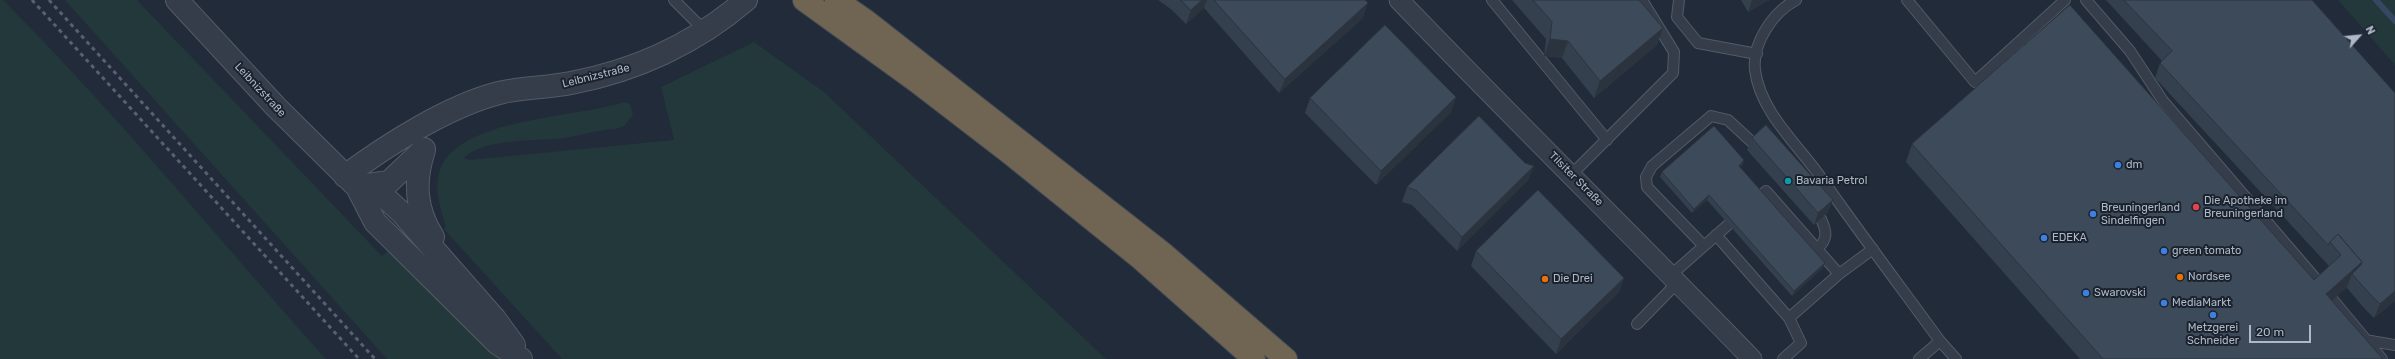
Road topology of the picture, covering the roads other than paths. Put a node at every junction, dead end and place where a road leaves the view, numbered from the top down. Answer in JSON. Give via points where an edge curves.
{"nodes":[{"id":1,"x":177,"y":0,"type":"edge"},
{"id":2,"x":674,"y":0,"type":"edge"},
{"id":3,"x":746,"y":0,"type":"edge"},
{"id":4,"x":836,"y":0,"type":"edge"},
{"id":5,"x":1399,"y":0,"type":"edge"},
{"id":6,"x":1492,"y":0,"type":"edge"},
{"id":7,"x":1642,"y":0,"type":"edge"},
{"id":8,"x":1679,"y":0,"type":"edge"},
{"id":9,"x":1796,"y":0,"type":"edge"},
{"id":10,"x":1907,"y":0,"type":"edge"},
{"id":11,"x":2065,"y":0,"type":"edge"},
{"id":12,"x":2086,"y":0,"type":"edge"},
{"id":13,"x":808,"y":3,"type":"edge"},
{"id":14,"x":704,"y":30,"type":"junction"},
{"id":15,"x":1757,"y":54,"type":"junction"},
{"id":16,"x":455,"y":110,"type":"junction"},
{"id":17,"x":1607,"y":140,"type":"junction"},
{"id":18,"x":1754,"y":144,"type":"edge"},
{"id":19,"x":424,"y":150,"type":"junction"},
{"id":20,"x":1571,"y":175,"type":"junction"},
{"id":21,"x":351,"y":182,"type":"junction"},
{"id":22,"x":1760,"y":197,"type":"edge"},
{"id":23,"x":1821,"y":219,"type":"edge"},
{"id":24,"x":1729,"y":224,"type":"edge"},
{"id":25,"x":1716,"y":236,"type":"junction"},
{"id":26,"x":1704,"y":246,"type":"junction"},
{"id":27,"x":1817,"y":249,"type":"junction"},
{"id":28,"x":1873,"y":249,"type":"junction"},
{"id":29,"x":1839,"y":274,"type":"junction"},
{"id":30,"x":459,"y":279,"type":"junction"},
{"id":31,"x":1675,"y":279,"type":"junction"},
{"id":32,"x":2321,"y":285,"type":"edge"},
{"id":33,"x":2333,"y":300,"type":"edge"},
{"id":34,"x":1790,"y":318,"type":"junction"},
{"id":35,"x":1637,"y":324,"type":"dead end"},
{"id":36,"x":2365,"y":340,"type":"junction"},
{"id":37,"x":1940,"y":341,"type":"junction"},
{"id":38,"x":2395,"y":345,"type":"edge"},
{"id":39,"x":521,"y":359,"type":"edge"},
{"id":40,"x":525,"y":359,"type":"edge"},
{"id":41,"x":1254,"y":359,"type":"edge"},
{"id":42,"x":1286,"y":359,"type":"edge"},
{"id":43,"x":1752,"y":359,"type":"edge"},
{"id":44,"x":1783,"y":359,"type":"edge"},
{"id":45,"x":1919,"y":359,"type":"edge"},
{"id":46,"x":1956,"y":359,"type":"edge"},
{"id":47,"x":2382,"y":359,"type":"edge"}],
"edges":[{"from":1,"to":21,"type":"street","name":"Leibnizstraße","via":[[276,107]]},
{"from":2,"to":14,"type":"lane"},
{"from":3,"to":14,"type":"street","name":"Leibnizstraße"},
{"from":4,"to":42,"type":"highway","via":[[1164,254]]},
{"from":5,"to":20,"type":"street","name":"Tilsiter Straße"},
{"from":6,"to":17,"type":"lane"},
{"from":7,"to":17,"type":"lane","via":[[1674,52],[1673,73]]},
{"from":8,"to":15,"type":"lane","via":[[1677,17],[1698,44]]},
{"from":9,"to":15,"type":"lane","via":[[1776,15],[1763,35]]},
{"from":10,"to":11,"type":"lane","via":[[1975,82]]},
{"from":12,"to":32,"type":"lane","via":[[2130,51],[2163,101]]},
{"from":13,"to":41,"type":"highway","via":[[910,76],[1006,151],[1141,259]]},
{"from":14,"to":16,"type":"street","name":"Leibnizstraße","via":[[665,53],[628,69],[570,83],[499,93]]},
{"from":15,"to":28,"type":"lane","via":[[1755,69],[1772,113]]},
{"from":16,"to":19,"type":"street"},
{"from":16,"to":21,"type":"street","name":"Leibnizstraße","via":[[406,135]]},
{"from":17,"to":20,"type":"lane"},
{"from":18,"to":26,"type":"lane","via":[[1728,120],[1711,116],[1652,166],[1646,177],[1647,187]]},
{"from":19,"to":21,"type":"street","via":[[389,182]]},
{"from":19,"to":30,"type":"street","via":[[417,184],[420,209],[428,230]]},
{"from":20,"to":31,"type":"street","name":"Tilsiter Straße"},
{"from":21,"to":30,"type":"street","via":[[379,192],[402,213]]},
{"from":21,"to":39,"type":"street","via":[[375,222],[497,343]]},
{"from":22,"to":27,"type":"lane","via":[[1766,191]]},
{"from":23,"to":27,"type":"lane","via":[[1827,230],[1826,238]]},
{"from":24,"to":25,"type":"lane"},
{"from":25,"to":26,"type":"lane"},
{"from":25,"to":34,"type":"lane"},
{"from":26,"to":31,"type":"lane"},
{"from":27,"to":29,"type":"lane"},
{"from":28,"to":29,"type":"lane"},
{"from":28,"to":37,"type":"lane"},
{"from":29,"to":34,"type":"lane"},
{"from":30,"to":40,"type":"street","via":[[495,319]]},
{"from":31,"to":35,"type":"lane"},
{"from":31,"to":43,"type":"street","name":"Tilsiter Straße"},
{"from":33,"to":36,"type":"lane"},
{"from":34,"to":44,"type":"lane","via":[[1801,343]]},
{"from":36,"to":38,"type":"lane"},
{"from":36,"to":47,"type":"lane"},
{"from":37,"to":45,"type":"lane"},
{"from":37,"to":46,"type":"lane"}]}
